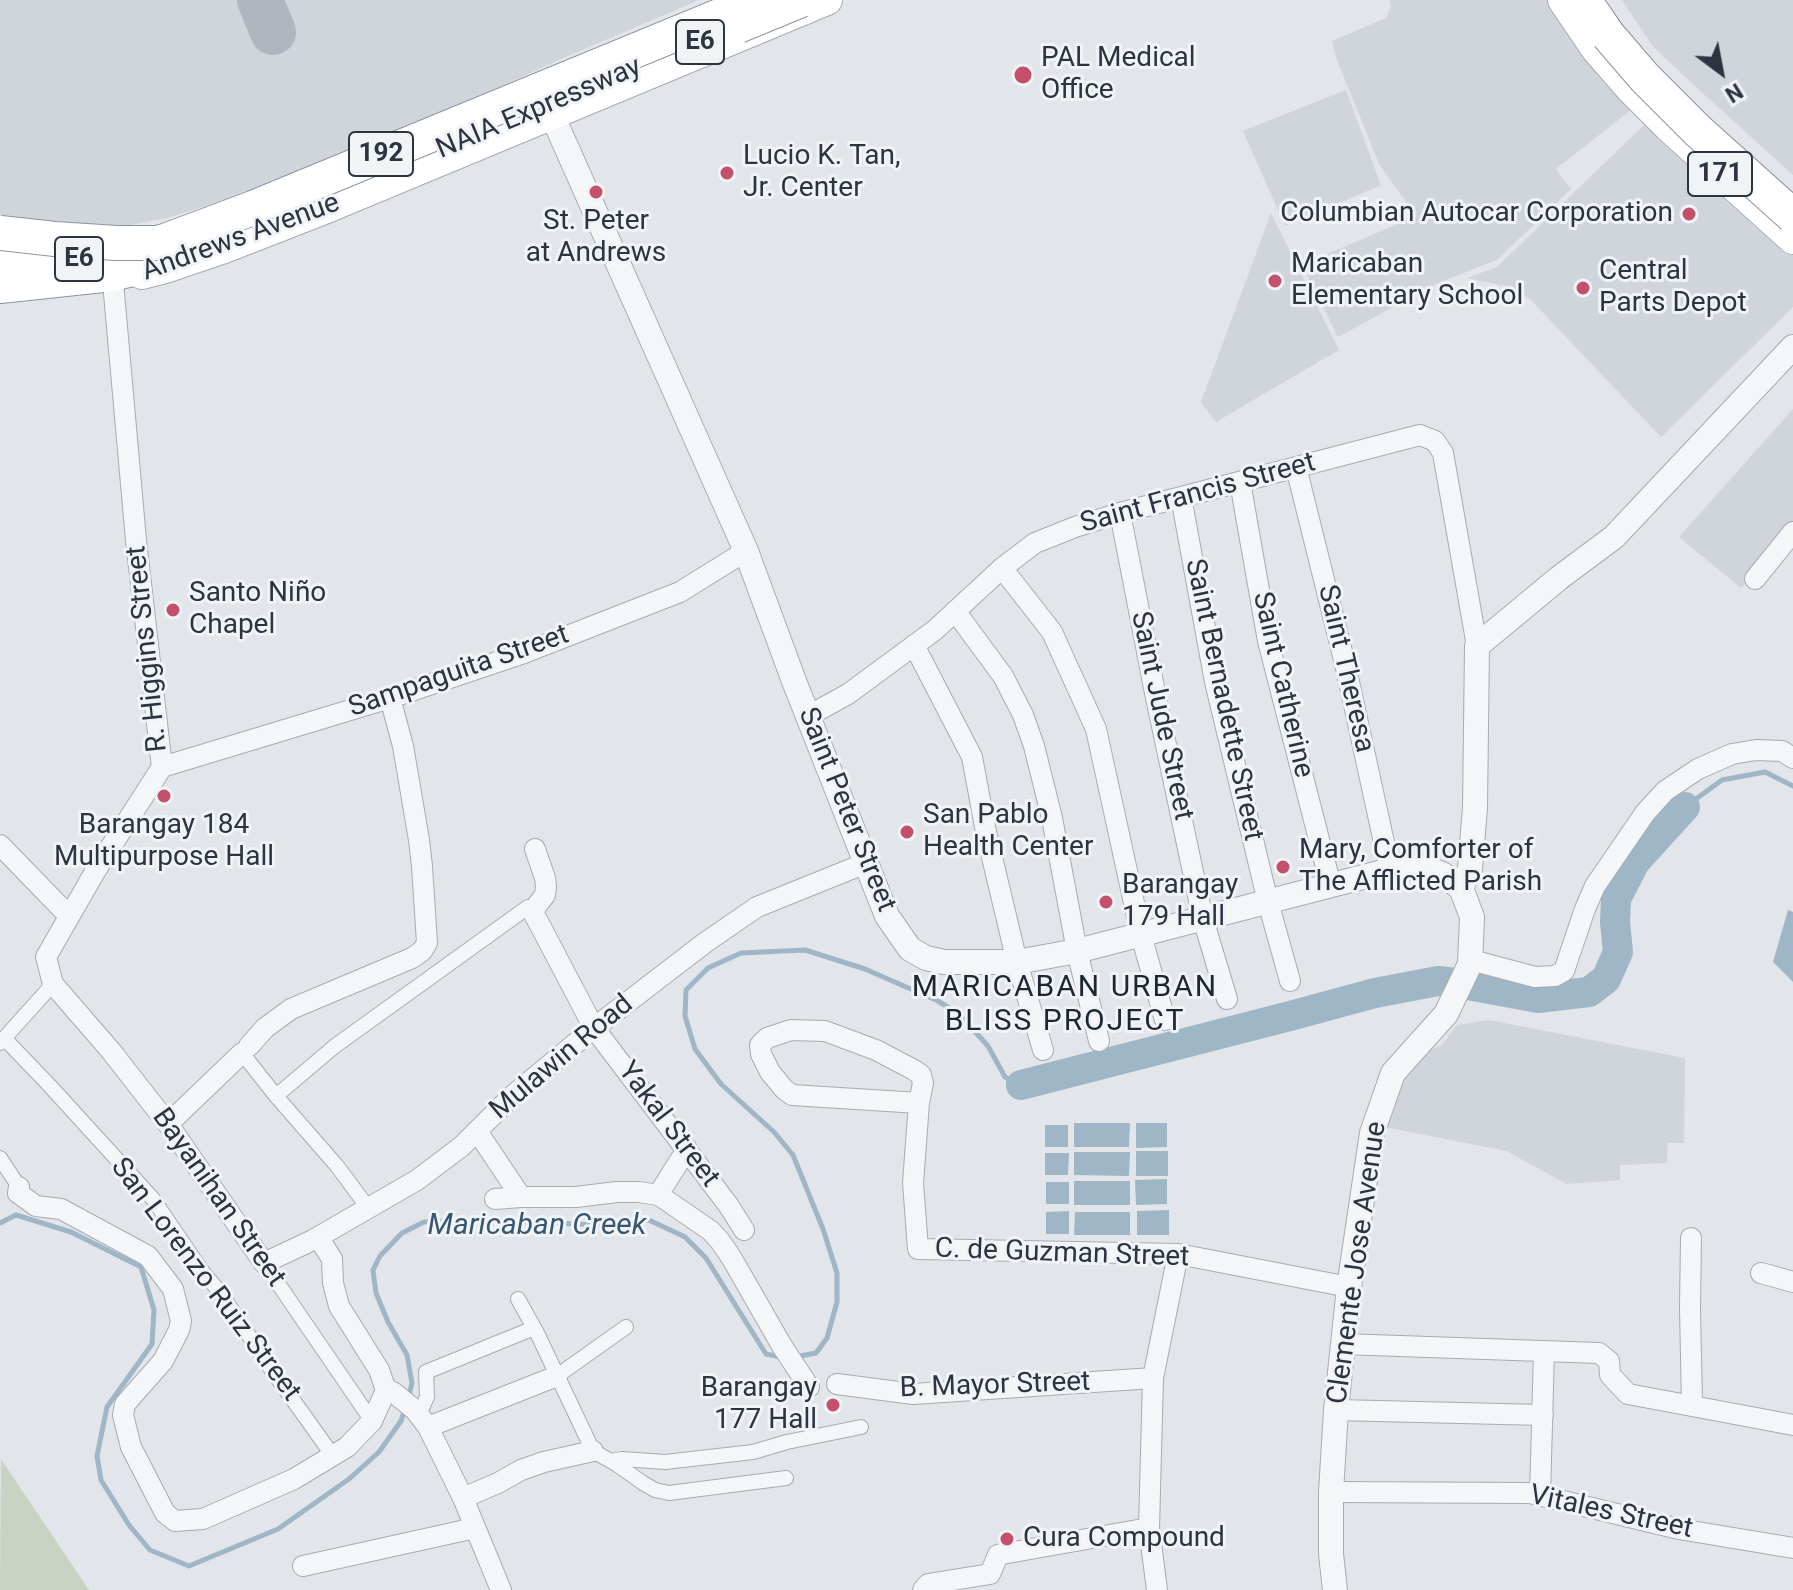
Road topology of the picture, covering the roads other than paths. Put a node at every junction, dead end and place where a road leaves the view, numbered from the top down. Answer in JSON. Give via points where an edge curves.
{"nodes":[{"id":1,"x":748,"y":0,"type":"edge"},
{"id":2,"x":758,"y":0,"type":"edge"},
{"id":3,"x":801,"y":0,"type":"edge"},
{"id":4,"x":827,"y":0,"type":"edge"},
{"id":5,"x":1563,"y":0,"type":"edge"},
{"id":6,"x":1584,"y":0,"type":"edge"},
{"id":7,"x":1599,"y":0,"type":"edge"},
{"id":8,"x":719,"y":12,"type":"junction"},
{"id":9,"x":730,"y":40,"type":"junction"},
{"id":10,"x":552,"y":115,"type":"junction"},
{"id":11,"x":1746,"y":178,"type":"junction"},
{"id":12,"x":319,"y":195,"type":"junction"},
{"id":13,"x":1793,"y":201,"type":"edge"},
{"id":14,"x":1793,"y":216,"type":"edge"},
{"id":15,"x":0,"y":233,"type":"edge"},
{"id":16,"x":1793,"y":239,"type":"edge"},
{"id":17,"x":157,"y":243,"type":"junction"},
{"id":18,"x":0,"y":259,"type":"edge"},
{"id":19,"x":0,"y":266,"type":"edge"},
{"id":20,"x":113,"y":282,"type":"junction"},
{"id":21,"x":0,"y":286,"type":"edge"},
{"id":22,"x":0,"y":293,"type":"edge"},
{"id":23,"x":1793,"y":347,"type":"edge"},
{"id":24,"x":1296,"y":467,"type":"junction"},
{"id":25,"x":1240,"y":482,"type":"junction"},
{"id":26,"x":1181,"y":497,"type":"junction"},
{"id":27,"x":1120,"y":513,"type":"junction"},
{"id":28,"x":1793,"y":532,"type":"edge"},
{"id":29,"x":746,"y":551,"type":"junction"},
{"id":30,"x":1002,"y":568,"type":"junction"},
{"id":31,"x":1755,"y":579,"type":"dead end"},
{"id":32,"x":955,"y":611,"type":"junction"},
{"id":33,"x":914,"y":645,"type":"junction"},
{"id":34,"x":1477,"y":646,"type":"junction"},
{"id":35,"x":390,"y":698,"type":"junction"},
{"id":36,"x":808,"y":716,"type":"junction"},
{"id":37,"x":1793,"y":758,"type":"edge"},
{"id":38,"x":162,"y":767,"type":"junction"},
{"id":39,"x":0,"y":845,"type":"edge"},
{"id":40,"x":535,"y":849,"type":"dead end"},
{"id":41,"x":866,"y":863,"type":"junction"},
{"id":42,"x":1390,"y":870,"type":"junction"},
{"id":43,"x":1331,"y":886,"type":"junction"},
{"id":44,"x":1461,"y":888,"type":"junction"},
{"id":45,"x":1268,"y":902,"type":"junction"},
{"id":46,"x":536,"y":907,"type":"junction"},
{"id":47,"x":69,"y":916,"type":"junction"},
{"id":48,"x":1203,"y":919,"type":"junction"},
{"id":49,"x":1141,"y":935,"type":"junction"},
{"id":50,"x":1077,"y":951,"type":"junction"},
{"id":51,"x":1017,"y":962,"type":"junction"},
{"id":52,"x":1471,"y":962,"type":"junction"},
{"id":53,"x":1290,"y":981,"type":"dead end"},
{"id":54,"x":53,"y":984,"type":"junction"},
{"id":55,"x":1227,"y":999,"type":"dead end"},
{"id":56,"x":1165,"y":1020,"type":"dead end"},
{"id":57,"x":594,"y":1028,"type":"junction"},
{"id":58,"x":2,"y":1040,"type":"edge"},
{"id":59,"x":1099,"y":1041,"type":"dead end"},
{"id":60,"x":245,"y":1049,"type":"junction"},
{"id":61,"x":1043,"y":1050,"type":"dead end"},
{"id":62,"x":276,"y":1096,"type":"junction"},
{"id":63,"x":919,"y":1103,"type":"junction"},
{"id":64,"x":168,"y":1124,"type":"junction"},
{"id":65,"x":477,"y":1131,"type":"junction"},
{"id":66,"x":687,"y":1149,"type":"junction"},
{"id":67,"x":0,"y":1158,"type":"edge"},
{"id":68,"x":19,"y":1187,"type":"joint"},
{"id":69,"x":658,"y":1195,"type":"junction"},
{"id":70,"x":521,"y":1197,"type":"junction"},
{"id":71,"x":495,"y":1199,"type":"dead end"},
{"id":72,"x":369,"y":1209,"type":"junction"},
{"id":73,"x":744,"y":1230,"type":"dead end"},
{"id":74,"x":318,"y":1237,"type":"junction"},
{"id":75,"x":1691,"y":1238,"type":"dead end"},
{"id":76,"x":1178,"y":1254,"type":"junction"},
{"id":77,"x":264,"y":1263,"type":"junction"},
{"id":78,"x":1761,"y":1273,"type":"dead end"},
{"id":79,"x":1793,"y":1282,"type":"edge"},
{"id":80,"x":1349,"y":1287,"type":"junction"},
{"id":81,"x":518,"y":1299,"type":"dead end"},
{"id":82,"x":626,"y":1327,"type":"dead end"},
{"id":83,"x":534,"y":1328,"type":"junction"},
{"id":84,"x":1343,"y":1344,"type":"junction"},
{"id":85,"x":1544,"y":1351,"type":"junction"},
{"id":86,"x":557,"y":1376,"type":"junction"},
{"id":87,"x":1153,"y":1378,"type":"junction"},
{"id":88,"x":837,"y":1384,"type":"dead end"},
{"id":89,"x":809,"y":1387,"type":"dead end"},
{"id":90,"x":389,"y":1391,"type":"junction"},
{"id":91,"x":1692,"y":1406,"type":"junction"},
{"id":92,"x":1336,"y":1410,"type":"junction"},
{"id":93,"x":1543,"y":1415,"type":"junction"},
{"id":94,"x":421,"y":1417,"type":"junction"},
{"id":95,"x":372,"y":1421,"type":"junction"},
{"id":96,"x":1793,"y":1425,"type":"edge"},
{"id":97,"x":861,"y":1427,"type":"dead end"},
{"id":98,"x":333,"y":1456,"type":"junction"},
{"id":99,"x":602,"y":1456,"type":"junction"},
{"id":100,"x":786,"y":1478,"type":"dead end"},
{"id":101,"x":1331,"y":1492,"type":"junction"},
{"id":102,"x":1540,"y":1496,"type":"junction"},
{"id":103,"x":463,"y":1498,"type":"junction"},
{"id":104,"x":475,"y":1528,"type":"junction"},
{"id":105,"x":1149,"y":1528,"type":"junction"},
{"id":106,"x":1793,"y":1548,"type":"edge"},
{"id":107,"x":303,"y":1566,"type":"dead end"},
{"id":108,"x":501,"y":1590,"type":"edge"},
{"id":109,"x":923,"y":1590,"type":"edge"},
{"id":110,"x":1157,"y":1590,"type":"edge"},
{"id":111,"x":1335,"y":1590,"type":"edge"}],
"edges":[{"from":1,"to":8,"type":"main road","name":"Andrews Avenue","number":"192"},
{"from":2,"to":17,"type":"highway","name":"NAIA Expressway","number":"E6","bridge":true},
{"from":3,"to":21,"type":"highway","name":"NAIA Expressway","number":"E6","bridge":true,"via":[[165,261],[112,274]]},
{"from":4,"to":9,"type":"main road","name":"Andrews Avenue","number":"192"},
{"from":5,"to":11,"type":"main road","number":"171","via":[[1631,89]]},
{"from":6,"to":14,"type":"highway","bridge":true,"via":[[1645,78]]},
{"from":7,"to":11,"type":"main road","number":"171","via":[[1620,32]]},
{"from":8,"to":9,"type":"main road"},
{"from":8,"to":12,"type":"main road","name":"Andrews Avenue","number":"192"},
{"from":9,"to":10,"type":"main road","name":"Andrews Avenue","number":"192"},
{"from":10,"to":12,"type":"main road","name":"Andrews Avenue","number":"192"},
{"from":10,"to":29,"type":"street","name":"Saint Peter Street"},
{"from":11,"to":13,"type":"main road","number":"171"},
{"from":11,"to":16,"type":"main road","number":"171"},
{"from":12,"to":18,"type":"main road","name":"Andrews Avenue","number":"192","via":[[102,250]]},
{"from":12,"to":20,"type":"main road","name":"Andrews Avenue","number":"192","via":[[165,268]]},
{"from":15,"to":17,"type":"highway","bridge":true},
{"from":17,"to":19,"type":"highway","name":"NAIA Expressway","number":"E6","bridge":true,"via":[[103,257]]},
{"from":20,"to":22,"type":"main road","name":"Andrews Avenue","number":"192"},
{"from":20,"to":38,"type":"street","name":"R. Higgins Street"},
{"from":23,"to":34,"type":"street","via":[[1614,537]]},
{"from":24,"to":25,"type":"street","name":"Saint Francis Street"},
{"from":24,"to":34,"type":"street","name":"Saint Francis Street","via":[[1420,435],[1435,441],[1443,453]]},
{"from":24,"to":42,"type":"street","name":"Saint Theresa"},
{"from":25,"to":26,"type":"street","name":"Saint Francis Street"},
{"from":25,"to":43,"type":"street","name":"Saint Catherine","via":[[1268,641]]},
{"from":26,"to":27,"type":"street","name":"Saint Francis Street"},
{"from":26,"to":45,"type":"street","name":"Saint Bernadette Street","via":[[1215,682]]},
{"from":27,"to":30,"type":"street","name":"Saint Francis Street","via":[[1035,543]]},
{"from":27,"to":48,"type":"street","name":"Saint Jude Street"},
{"from":28,"to":31,"type":"street"},
{"from":29,"to":35,"type":"street","name":"Sampaguita Street","via":[[680,592]]},
{"from":29,"to":36,"type":"street","name":"Saint Peter Street"},
{"from":30,"to":32,"type":"street","name":"Saint Francis Street"},
{"from":30,"to":49,"type":"street","via":[[1052,632],[1096,729]]},
{"from":32,"to":33,"type":"street","name":"Saint Francis Street"},
{"from":32,"to":50,"type":"street","via":[[1003,676],[1027,725],[1052,818]]},
{"from":33,"to":36,"type":"street","name":"Saint Francis Street"},
{"from":33,"to":51,"type":"street","via":[[972,757]]},
{"from":34,"to":44,"type":"street","via":[[1475,808],[1470,869]]},
{"from":35,"to":38,"type":"street","name":"Sampaguita Street"},
{"from":35,"to":60,"type":"street","via":[[419,840],[427,943],[412,958],[291,1009]]},
{"from":36,"to":41,"type":"street","name":"Saint Peter Street"},
{"from":37,"to":52,"type":"street","via":[[1782,751],[1732,754],[1665,791],[1595,886],[1564,971],[1535,977]]},
{"from":38,"to":47,"type":"street","name":"R. Higgins Street"},
{"from":39,"to":47,"type":"street"},
{"from":40,"to":46,"type":"street","via":[[546,887]]},
{"from":41,"to":51,"type":"street","name":"Saint Peter Street","via":[[887,916],[910,949],[944,962]]},
{"from":41,"to":57,"type":"street","name":"Mulawin Road","via":[[757,907]]},
{"from":42,"to":43,"type":"street","name":"Saint Peter Street"},
{"from":42,"to":44,"type":"street","name":"Saint Peter Street","via":[[1423,867]]},
{"from":43,"to":45,"type":"street","name":"Saint Peter Street"},
{"from":44,"to":52,"type":"street","via":[[1472,917]]},
{"from":45,"to":48,"type":"street","name":"Saint Peter Street"},
{"from":45,"to":53,"type":"street","name":"Saint Bernadette Street"},
{"from":46,"to":57,"type":"street","name":"Yakal Street","via":[[534,914]]},
{"from":46,"to":62,"type":"street","via":[[528,907],[335,1046]]},
{"from":47,"to":54,"type":"street","name":"R. Higgins Street","via":[[46,957]]},
{"from":48,"to":49,"type":"street","name":"Saint Peter Street"},
{"from":48,"to":55,"type":"street","name":"Saint Jude Street"},
{"from":49,"to":50,"type":"street","name":"Saint Peter Street"},
{"from":49,"to":56,"type":"street"},
{"from":50,"to":51,"type":"street","name":"Saint Peter Street"},
{"from":50,"to":59,"type":"street"},
{"from":51,"to":61,"type":"street"},
{"from":52,"to":80,"type":"street","name":"Clemente Jose Avenue","via":[[1446,1014],[1393,1073],[1372,1133]]},
{"from":54,"to":58,"type":"street"},
{"from":54,"to":64,"type":"street","name":"Bayanihan Street"},
{"from":57,"to":65,"type":"street","name":"Mulawin Road"},
{"from":57,"to":66,"type":"street","name":"Yakal Street"},
{"from":58,"to":98,"type":"street","name":"San Lorenzo Ruiz Street","via":[[153,1199]]},
{"from":60,"to":62,"type":"street"},
{"from":60,"to":64,"type":"street"},
{"from":62,"to":72,"type":"street"},
{"from":63,"to":63,"type":"street","via":[[923,1083],[917,1072],[825,1031],[791,1030],[760,1045],[770,1072],[792,1095]]},
{"from":63,"to":76,"type":"street","name":"C. de Guzman Street","via":[[913,1183],[918,1249]]},
{"from":64,"to":77,"type":"street","name":"Bayanihan Street"},
{"from":65,"to":70,"type":"street"},
{"from":65,"to":72,"type":"street","name":"Mulawin Road","via":[[417,1180]]},
{"from":66,"to":69,"type":"street"},
{"from":66,"to":73,"type":"street","name":"Yakal Street"},
{"from":67,"to":68,"type":"street"},
{"from":68,"to":98,"type":"street","via":[[18,1193],[36,1206],[61,1209],[148,1256],[173,1289],[179,1330],[163,1361],[123,1408],[131,1447],[165,1513],[175,1521],[203,1519]]},
{"from":69,"to":70,"type":"street"},
{"from":69,"to":89,"type":"street","via":[[720,1241]]},
{"from":70,"to":71,"type":"street"},
{"from":72,"to":74,"type":"street","name":"Mulawin Road"},
{"from":74,"to":77,"type":"street","name":"Mulawin Road"},
{"from":74,"to":90,"type":"street","via":[[332,1259],[339,1306]]},
{"from":75,"to":91,"type":"street"},
{"from":76,"to":80,"type":"street","name":"C. de Guzman Street"},
{"from":76,"to":87,"type":"street"},
{"from":77,"to":95,"type":"street","name":"Bayanihan Street"},
{"from":78,"to":79,"type":"street"},
{"from":80,"to":84,"type":"street","name":"Clemente Jose Avenue"},
{"from":81,"to":83,"type":"street"},
{"from":82,"to":86,"type":"street"},
{"from":83,"to":86,"type":"street"},
{"from":83,"to":94,"type":"street","via":[[426,1372]]},
{"from":84,"to":85,"type":"street"},
{"from":84,"to":92,"type":"street","name":"Clemente Jose Avenue"},
{"from":85,"to":91,"type":"street","via":[[1599,1353],[1628,1394]]},
{"from":85,"to":93,"type":"street"},
{"from":86,"to":94,"type":"street"},
{"from":86,"to":99,"type":"street"},
{"from":87,"to":88,"type":"street","name":"B. Mayor Street","via":[[913,1394]]},
{"from":87,"to":105,"type":"street"},
{"from":90,"to":94,"type":"street"},
{"from":90,"to":95,"type":"street"},
{"from":91,"to":96,"type":"street"},
{"from":92,"to":93,"type":"street"},
{"from":92,"to":101,"type":"street","name":"Clemente Jose Avenue"},
{"from":93,"to":102,"type":"street"},
{"from":94,"to":103,"type":"street"},
{"from":95,"to":98,"type":"street"},
{"from":97,"to":99,"type":"street","via":[[753,1452],[665,1462]]},
{"from":99,"to":100,"type":"street","via":[[655,1490],[669,1493]]},
{"from":99,"to":103,"type":"street","via":[[544,1462]]},
{"from":101,"to":102,"type":"street","name":"Vitales Street"},
{"from":101,"to":111,"type":"street","name":"Clemente Jose Avenue"},
{"from":102,"to":106,"type":"street","name":"Vitales Street","via":[[1679,1529]]},
{"from":103,"to":104,"type":"street"},
{"from":104,"to":107,"type":"street"},
{"from":104,"to":108,"type":"street"},
{"from":105,"to":109,"type":"street","via":[[998,1555],[990,1574],[928,1584]]},
{"from":105,"to":110,"type":"street"}]}
